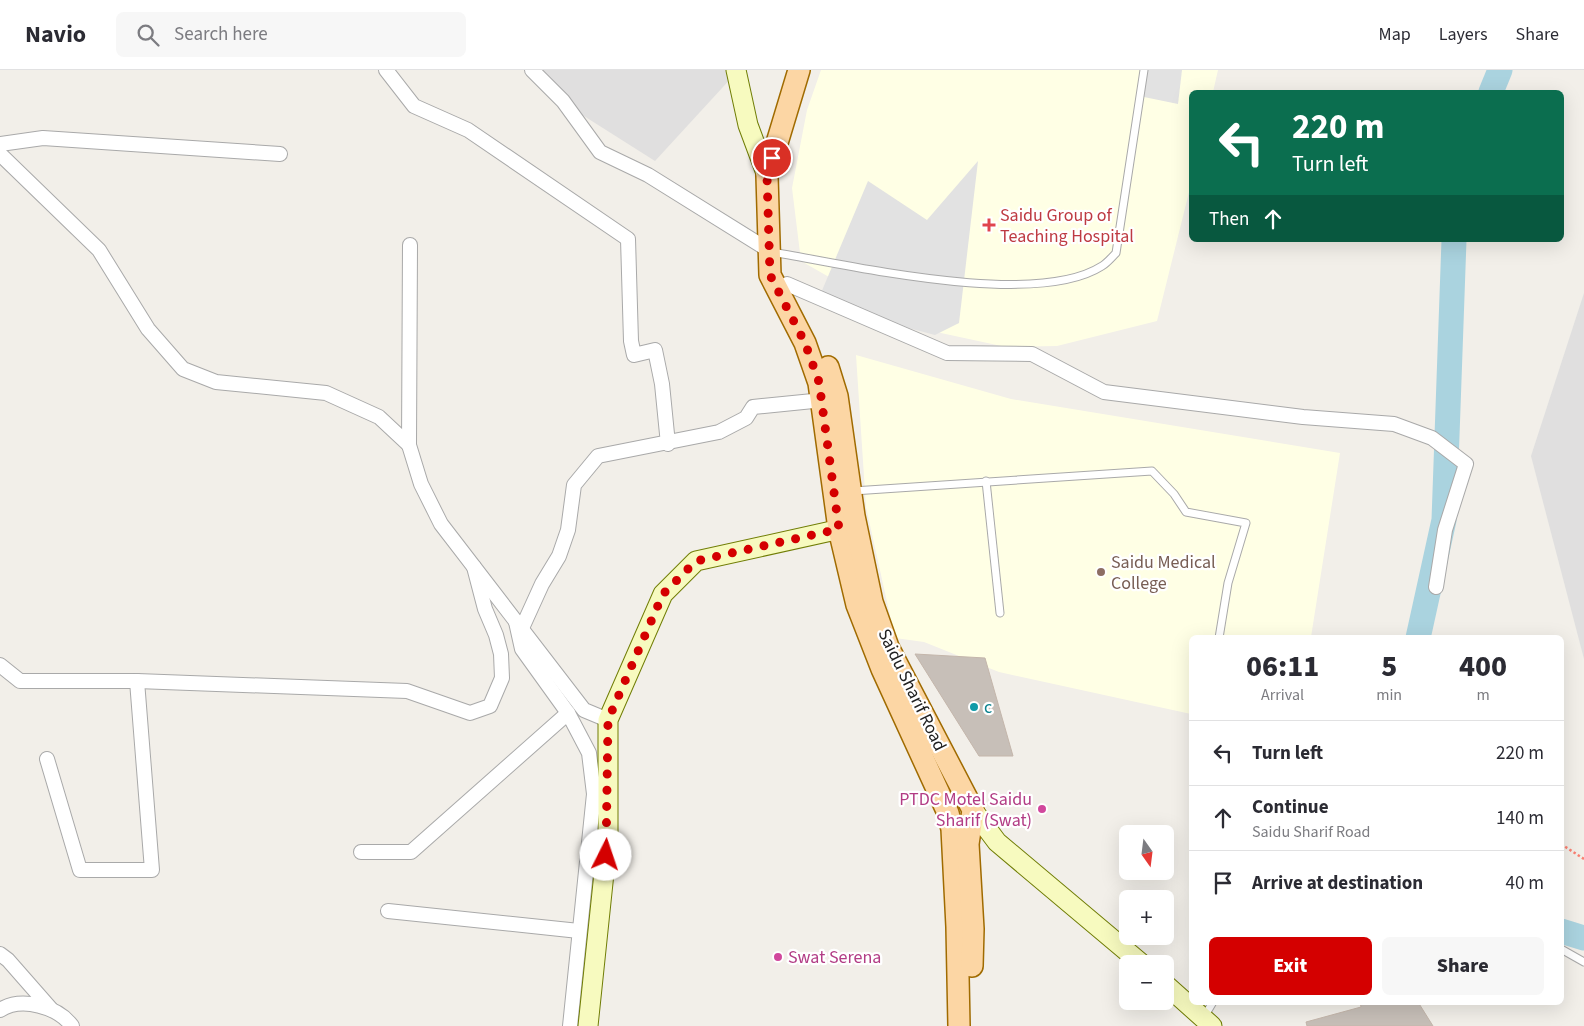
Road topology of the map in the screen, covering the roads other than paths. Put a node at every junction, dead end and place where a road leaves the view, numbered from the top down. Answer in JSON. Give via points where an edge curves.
{"nodes":[{"id":1,"x":386,"y":70,"type":"edge"},
{"id":2,"x":532,"y":70,"type":"edge"},
{"id":3,"x":736,"y":70,"type":"edge"},
{"id":4,"x":799,"y":70,"type":"edge"},
{"id":5,"x":1144,"y":70,"type":"edge"},
{"id":6,"x":0,"y":144,"type":"edge"},
{"id":7,"x":0,"y":154,"type":"edge"},
{"id":8,"x":280,"y":154,"type":"dead end"},
{"id":9,"x":767,"y":176,"type":"junction"},
{"id":10,"x":410,"y":244,"type":"dead end"},
{"id":11,"x":770,"y":252,"type":"junction"},
{"id":12,"x":787,"y":284,"type":"junction"},
{"id":13,"x":823,"y":400,"type":"junction"},
{"id":14,"x":668,"y":444,"type":"junction"},
{"id":15,"x":409,"y":445,"type":"junction"},
{"id":16,"x":986,"y":481,"type":"junction"},
{"id":17,"x":850,"y":491,"type":"junction"},
{"id":18,"x":847,"y":528,"type":"junction"},
{"id":19,"x":474,"y":567,"type":"junction"},
{"id":20,"x":1436,"y":587,"type":"dead end"},
{"id":21,"x":1000,"y":613,"type":"dead end"},
{"id":22,"x":519,"y":625,"type":"junction"},
{"id":23,"x":1219,"y":635,"type":"edge"},
{"id":24,"x":0,"y":665,"type":"edge"},
{"id":25,"x":889,"y":666,"type":"junction"},
{"id":26,"x":137,"y":681,"type":"junction"},
{"id":27,"x":568,"y":713,"type":"junction"},
{"id":28,"x":608,"y":720,"type":"junction"},
{"id":29,"x":47,"y":759,"type":"dead end"},
{"id":30,"x":973,"y":810,"type":"junction"},
{"id":31,"x":948,"y":814,"type":"junction"},
{"id":32,"x":968,"y":844,"type":"junction"},
{"id":33,"x":361,"y":852,"type":"dead end"},
{"id":34,"x":388,"y":911,"type":"dead end"},
{"id":35,"x":579,"y":931,"type":"junction"},
{"id":36,"x":1564,"y":951,"type":"edge"},
{"id":37,"x":0,"y":954,"type":"edge"},
{"id":38,"x":1131,"y":955,"type":"edge"},
{"id":39,"x":1584,"y":962,"type":"edge"},
{"id":40,"x":1174,"y":992,"type":"edge"},
{"id":41,"x":1213,"y":1005,"type":"edge"},
{"id":42,"x":51,"y":1009,"type":"junction"},
{"id":43,"x":0,"y":1010,"type":"edge"},
{"id":44,"x":1208,"y":1022,"type":"edge"},
{"id":45,"x":72,"y":1026,"type":"edge"},
{"id":46,"x":570,"y":1026,"type":"edge"},
{"id":47,"x":588,"y":1026,"type":"edge"},
{"id":48,"x":959,"y":1026,"type":"edge"},
{"id":49,"x":972,"y":1026,"type":"edge"}],
"edges":[{"from":1,"to":14,"type":"street","via":[[414,106],[468,130],[628,239],[631,341],[634,354],[655,350]]},
{"from":2,"to":11,"type":"street","via":[[562,101],[600,152],[648,175]]},
{"from":3,"to":9,"type":"street","via":[[748,124]]},
{"from":4,"to":9,"type":"main road"},
{"from":5,"to":11,"type":"lane","via":[[1116,254],[1102,266],[1082,275],[1032,285],[956,282]]},
{"from":6,"to":8,"type":"street","via":[[43,138]]},
{"from":7,"to":15,"type":"street","via":[[99,250],[148,329],[183,369],[216,382],[326,393],[379,418]]},
{"from":9,"to":11,"type":"main road"},
{"from":10,"to":15,"type":"street"},
{"from":11,"to":12,"type":"main road"},
{"from":11,"to":13,"type":"main road","via":[[770,275],[805,343]]},
{"from":12,"to":17,"type":"main road","via":[[814,331],[835,387]]},
{"from":12,"to":20,"type":"street","via":[[948,353],[1032,354],[1104,392],[1303,417],[1394,424],[1432,438],[1466,464],[1445,530]]},
{"from":13,"to":14,"type":"street","via":[[753,407],[746,418],[719,432]]},
{"from":13,"to":18,"type":"main road"},
{"from":14,"to":22,"type":"street","via":[[598,456],[574,485],[568,530],[559,556]]},
{"from":15,"to":19,"type":"street","via":[[421,484],[441,524]]},
{"from":16,"to":17,"type":"lane"},
{"from":16,"to":21,"type":"lane"},
{"from":16,"to":23,"type":"lane","via":[[1152,470],[1186,512],[1246,523],[1228,583]]},
{"from":17,"to":18,"type":"main road"},
{"from":18,"to":25,"type":"main road","via":[[857,605]]},
{"from":18,"to":28,"type":"street","via":[[696,561],[663,594]]},
{"from":19,"to":22,"type":"street"},
{"from":19,"to":26,"type":"street","via":[[485,609],[496,634],[502,678],[490,706],[470,713],[407,691]]},
{"from":22,"to":27,"type":"street","via":[[522,649]]},
{"from":22,"to":28,"type":"street","via":[[584,710]]},
{"from":24,"to":26,"type":"street","via":[[20,681]]},
{"from":25,"to":30,"type":"main road","name":"Saidu Sharif Road"},
{"from":25,"to":31,"type":"main road"},
{"from":26,"to":29,"type":"street","via":[[152,870],[80,870]]},
{"from":27,"to":33,"type":"street","via":[[411,852]]},
{"from":27,"to":35,"type":"street","via":[[589,753],[594,794]]},
{"from":28,"to":47,"type":"street","via":[[608,835]]},
{"from":30,"to":32,"type":"main road"},
{"from":30,"to":38,"type":"street","via":[[997,842]]},
{"from":31,"to":32,"type":"main road"},
{"from":31,"to":48,"type":"main road","via":[[952,828]]},
{"from":32,"to":49,"type":"main road","via":[[973,929]]},
{"from":34,"to":35,"type":"street"},
{"from":35,"to":46,"type":"street"},
{"from":36,"to":39,"type":"lane"},
{"from":37,"to":42,"type":"street"},
{"from":40,"to":44,"type":"street"},
{"from":41,"to":44,"type":"lane"},
{"from":42,"to":43,"type":"street","via":[[27,1004]]},
{"from":42,"to":45,"type":"street"}]}
